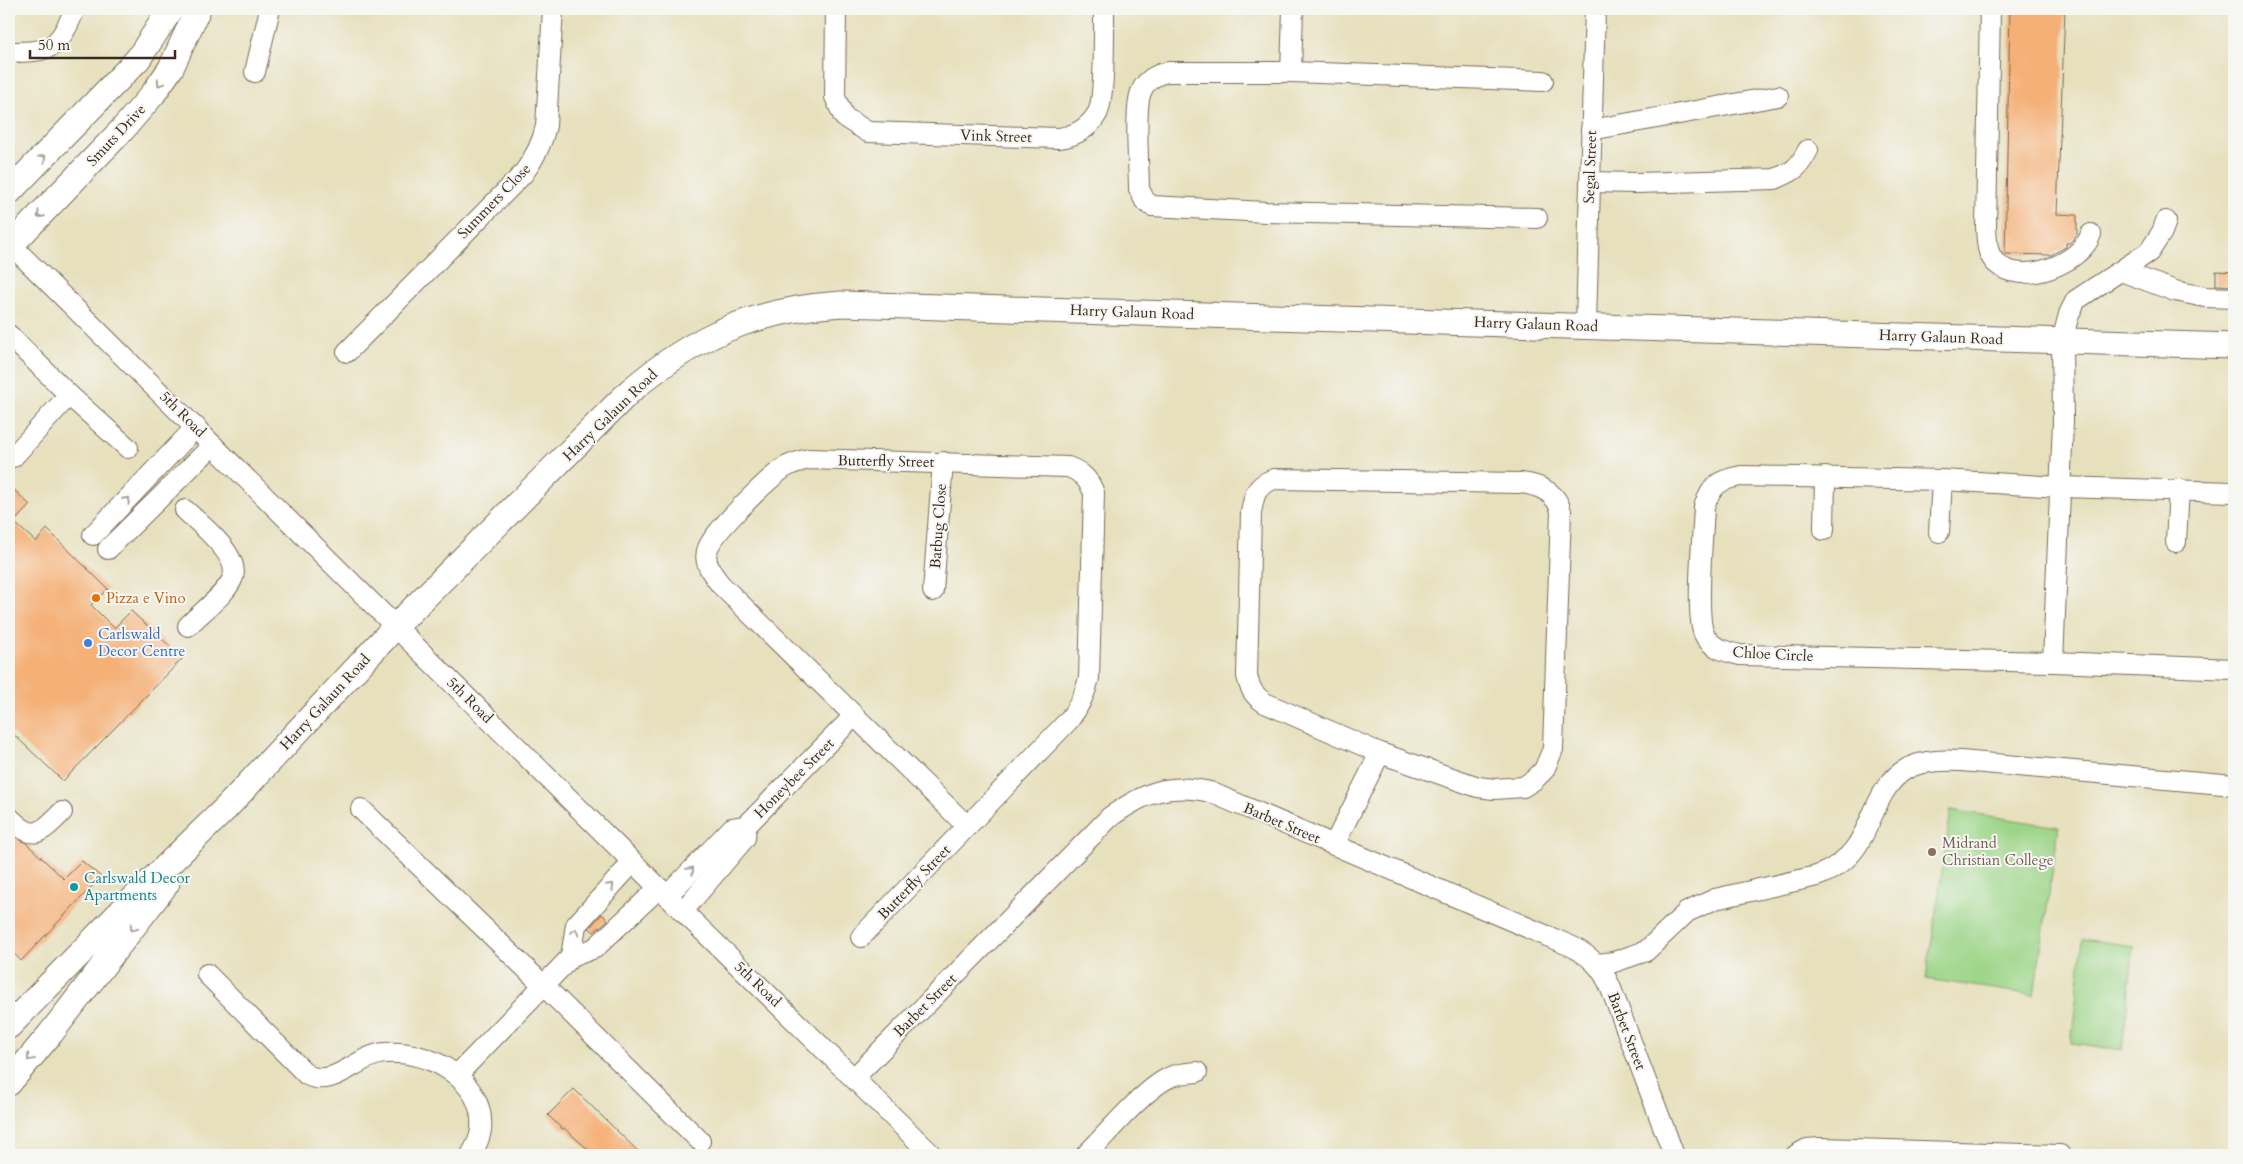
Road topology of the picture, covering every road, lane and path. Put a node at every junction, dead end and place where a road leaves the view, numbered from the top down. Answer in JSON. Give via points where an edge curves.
{"nodes":[{"id":1,"x":75,"y":9,"type":"edge"},
{"id":2,"x":171,"y":9,"type":"edge"},
{"id":3,"x":198,"y":9,"type":"edge"},
{"id":4,"x":270,"y":9,"type":"edge"},
{"id":5,"x":553,"y":9,"type":"edge"},
{"id":6,"x":836,"y":9,"type":"edge"},
{"id":7,"x":1104,"y":9,"type":"edge"},
{"id":8,"x":1294,"y":9,"type":"edge"},
{"id":9,"x":1595,"y":9,"type":"edge"},
{"id":10,"x":1990,"y":9,"type":"edge"},
{"id":11,"x":9,"y":52,"type":"edge"},
{"id":12,"x":255,"y":72,"type":"dead end"},
{"id":13,"x":1292,"y":72,"type":"junction"},
{"id":14,"x":1543,"y":81,"type":"dead end"},
{"id":15,"x":1778,"y":96,"type":"dead end"},
{"id":16,"x":1591,"y":130,"type":"junction"},
{"id":17,"x":1808,"y":150,"type":"dead end"},
{"id":18,"x":1590,"y":182,"type":"junction"},
{"id":19,"x":9,"y":192,"type":"edge"},
{"id":20,"x":1537,"y":218,"type":"dead end"},
{"id":21,"x":2166,"y":221,"type":"dead end"},
{"id":22,"x":2091,"y":234,"type":"dead end"},
{"id":23,"x":10,"y":245,"type":"edge"},
{"id":24,"x":2121,"y":271,"type":"junction"},
{"id":25,"x":2234,"y":298,"type":"edge"},
{"id":26,"x":1586,"y":325,"type":"junction"},
{"id":27,"x":9,"y":335,"type":"edge"},
{"id":28,"x":2062,"y":341,"type":"junction"},
{"id":29,"x":2234,"y":346,"type":"edge"},
{"id":30,"x":347,"y":352,"type":"dead end"},
{"id":31,"x":69,"y":395,"type":"junction"},
{"id":32,"x":196,"y":427,"type":"junction"},
{"id":33,"x":213,"y":445,"type":"junction"},
{"id":34,"x":128,"y":448,"type":"dead end"},
{"id":35,"x":13,"y":457,"type":"dead end"},
{"id":36,"x":943,"y":462,"type":"junction"},
{"id":37,"x":1825,"y":477,"type":"junction"},
{"id":38,"x":1942,"y":480,"type":"junction"},
{"id":39,"x":2060,"y":487,"type":"junction"},
{"id":40,"x":2179,"y":489,"type":"junction"},
{"id":41,"x":2234,"y":492,"type":"edge"},
{"id":42,"x":185,"y":510,"type":"dead end"},
{"id":43,"x":1824,"y":530,"type":"dead end"},
{"id":44,"x":1939,"y":532,"type":"dead end"},
{"id":45,"x":93,"y":535,"type":"dead end"},
{"id":46,"x":2176,"y":542,"type":"dead end"},
{"id":47,"x":108,"y":549,"type":"dead end"},
{"id":48,"x":933,"y":591,"type":"dead end"},
{"id":49,"x":188,"y":626,"type":"dead end"},
{"id":50,"x":395,"y":626,"type":"junction"},
{"id":51,"x":2053,"y":662,"type":"junction"},
{"id":52,"x":2234,"y":669,"type":"edge"},
{"id":53,"x":854,"y":716,"type":"junction"},
{"id":54,"x":1380,"y":752,"type":"junction"},
{"id":55,"x":2234,"y":786,"type":"edge"},
{"id":56,"x":227,"y":807,"type":"junction"},
{"id":57,"x":361,"y":809,"type":"dead end"},
{"id":58,"x":62,"y":812,"type":"dead end"},
{"id":59,"x":9,"y":817,"type":"edge"},
{"id":60,"x":746,"y":826,"type":"junction"},
{"id":61,"x":966,"y":826,"type":"junction"},
{"id":62,"x":1334,"y":845,"type":"junction"},
{"id":63,"x":634,"y":862,"type":"junction"},
{"id":64,"x":663,"y":892,"type":"junction"},
{"id":65,"x":683,"y":911,"type":"junction"},
{"id":66,"x":860,"y":937,"type":"dead end"},
{"id":67,"x":571,"y":957,"type":"junction"},
{"id":68,"x":1598,"y":964,"type":"junction"},
{"id":69,"x":208,"y":974,"type":"dead end"},
{"id":70,"x":543,"y":985,"type":"junction"},
{"id":71,"x":9,"y":1026,"type":"edge"},
{"id":72,"x":1197,"y":1072,"type":"dead end"},
{"id":73,"x":457,"y":1075,"type":"junction"},
{"id":74,"x":854,"y":1078,"type":"junction"},
{"id":75,"x":9,"y":1083,"type":"edge"},
{"id":76,"x":700,"y":1141,"type":"dead end"},
{"id":77,"x":471,"y":1155,"type":"edge"},
{"id":78,"x":932,"y":1155,"type":"edge"},
{"id":79,"x":1086,"y":1155,"type":"edge"},
{"id":80,"x":1674,"y":1155,"type":"edge"},
{"id":81,"x":1796,"y":1155,"type":"edge"},
{"id":82,"x":2060,"y":1155,"type":"edge"}],
"edges":[{"from":1,"to":11,"type":"street","via":[[58,41],[46,49]]},
{"from":19,"to":2,"type":"main road","one_way":true,"via":[[138,60]]},
{"from":3,"to":23,"type":"main road","name":"Smuts Drive","one_way":true,"via":[[171,68],[153,94]]},
{"from":4,"to":12,"type":"street"},
{"from":5,"to":30,"type":"street","name":"Summers Close","via":[[546,126],[533,161]]},
{"from":6,"to":7,"type":"street","name":"Vink Street","via":[[834,97],[844,117],[868,132],[1046,138],[1070,137],[1081,132],[1098,113]]},
{"from":8,"to":13,"type":"street"},
{"from":9,"to":16,"type":"street","name":"Segal Street"},
{"from":10,"to":22,"type":"street","via":[[1986,227],[1989,254],[2003,268],[2034,273],[2079,254]]},
{"from":13,"to":14,"type":"street"},
{"from":13,"to":20,"type":"street","via":[[1168,72],[1160,73],[1144,86],[1139,100],[1139,189],[1144,201],[1160,207],[1266,212]]},
{"from":15,"to":16,"type":"street"},
{"from":16,"to":18,"type":"street","name":"Segal Street"},
{"from":17,"to":18,"type":"street","via":[[1800,166],[1775,179]]},
{"from":18,"to":26,"type":"street","name":"Segal Street"},
{"from":21,"to":24,"type":"street","via":[[2149,252]]},
{"from":23,"to":32,"type":"street","name":"5th Road"},
{"from":24,"to":25,"type":"street","via":[[2175,291]]},
{"from":24,"to":28,"type":"street","via":[[2076,300]]},
{"from":26,"to":28,"type":"main road","name":"Harry Galaun Road"},
{"from":26,"to":50,"type":"main road","name":"Harry Galaun Road","via":[[841,304],[774,313],[705,338],[654,371],[629,392]]},
{"from":27,"to":31,"type":"street"},
{"from":28,"to":29,"type":"main road","name":"Harry Galaun Road"},
{"from":28,"to":39,"type":"street"},
{"from":31,"to":34,"type":"street"},
{"from":31,"to":35,"type":"street"},
{"from":32,"to":33,"type":"street","name":"5th Road"},
{"from":45,"to":32,"type":"street","one_way":true},
{"from":33,"to":47,"type":"street"},
{"from":33,"to":50,"type":"street","name":"5th Road"},
{"from":36,"to":48,"type":"street","name":"Batbug Close"},
{"from":36,"to":53,"type":"street","name":"Butterfly Street","via":[[809,459],[796,462],[773,477],[722,528],[707,549],[708,567],[721,585]]},
{"from":36,"to":61,"type":"street","name":"Butterfly Street","via":[[1068,467],[1086,478],[1094,493],[1086,693],[1069,720]]},
{"from":37,"to":38,"type":"street","name":"Chloe Circle"},
{"from":37,"to":43,"type":"street"},
{"from":37,"to":51,"type":"street","name":"Chloe Circle","via":[[1741,476],[1715,484],[1704,507],[1700,611],[1705,636],[1714,645],[1740,655]]},
{"from":38,"to":39,"type":"street","name":"Chloe Circle"},
{"from":38,"to":44,"type":"street"},
{"from":39,"to":40,"type":"street","name":"Chloe Circle"},
{"from":39,"to":51,"type":"street"},
{"from":40,"to":41,"type":"street","name":"Chloe Circle"},
{"from":40,"to":46,"type":"street"},
{"from":42,"to":49,"type":"street","via":[[214,538],[232,562],[233,576],[225,590]]},
{"from":50,"to":56,"type":"main road","name":"Harry Galaun Road"},
{"from":50,"to":63,"type":"street","name":"5th Road"},
{"from":51,"to":52,"type":"street","name":"Chloe Circle"},
{"from":53,"to":60,"type":"street","name":"Honeybee Street"},
{"from":53,"to":61,"type":"street","name":"Butterfly Street"},
{"from":54,"to":54,"type":"street","via":[[1265,703],[1252,691],[1247,676],[1251,513],[1257,491],[1263,483],[1274,479],[1521,483],[1545,489],[1554,497],[1561,511],[1553,749],[1544,770],[1523,787],[1494,789],[1478,787]]},
{"from":54,"to":62,"type":"street"},
{"from":55,"to":68,"type":"street","via":[[1960,761],[1923,763],[1894,778],[1885,789],[1857,846],[1827,872],[1700,904],[1687,912],[1646,951]]},
{"from":56,"to":71,"type":"main road","name":"Harry Galaun Road"},
{"from":56,"to":75,"type":"main road","name":"Harry Galaun Road","one_way":true},
{"from":57,"to":70,"type":"street"},
{"from":58,"to":59,"type":"street","via":[[37,833],[24,829]]},
{"from":64,"to":60,"type":"street","one_way":true,"via":[[732,828]]},
{"from":60,"to":65,"type":"street","name":"Honeybee Street","via":[[745,838]]},
{"from":61,"to":66,"type":"street","name":"Butterfly Street"},
{"from":62,"to":68,"type":"street","name":"Barbet Street","via":[[1573,947]]},
{"from":62,"to":74,"type":"street","name":"Barbet Street","via":[[1210,792],[1179,788],[1146,795],[1110,817]]},
{"from":63,"to":64,"type":"street","name":"5th Road"},
{"from":67,"to":63,"type":"street","one_way":true,"via":[[576,925]]},
{"from":64,"to":65,"type":"street","name":"5th Road"},
{"from":64,"to":67,"type":"street","via":[[595,948]]},
{"from":65,"to":74,"type":"street","name":"5th Road"},
{"from":67,"to":70,"type":"street"},
{"from":68,"to":80,"type":"street","name":"Barbet Street","via":[[1610,986]]},
{"from":69,"to":73,"type":"street","via":[[314,1079],[328,1078],[369,1056],[386,1053],[426,1058]]},
{"from":70,"to":73,"type":"street"},
{"from":70,"to":76,"type":"street"},
{"from":72,"to":79,"type":"street","via":[[1169,1077],[1159,1084]]},
{"from":73,"to":77,"type":"street","via":[[473,1096],[480,1117],[481,1130]]},
{"from":74,"to":78,"type":"street","name":"5th Road"},
{"from":81,"to":82,"type":"street","via":[[1807,1149],[1820,1148]]}]}
